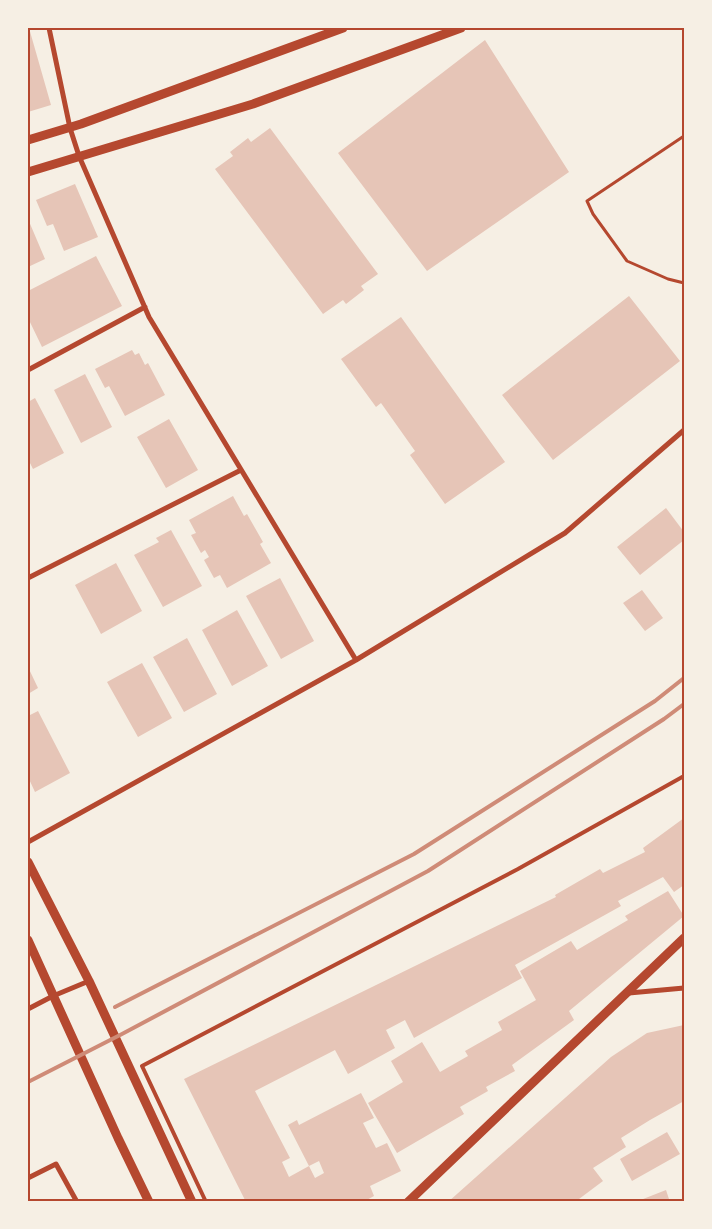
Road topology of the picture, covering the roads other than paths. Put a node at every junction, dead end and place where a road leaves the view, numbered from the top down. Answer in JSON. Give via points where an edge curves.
{"nodes":[{"id":1,"x":49,"y":28,"type":"edge"},
{"id":2,"x":343,"y":28,"type":"edge"},
{"id":3,"x":461,"y":28,"type":"edge"},
{"id":4,"x":70,"y":128,"type":"junction"},
{"id":5,"x":28,"y":140,"type":"edge"},
{"id":6,"x":80,"y":156,"type":"junction"},
{"id":7,"x":28,"y":172,"type":"edge"},
{"id":8,"x":145,"y":307,"type":"junction"},
{"id":9,"x":28,"y":370,"type":"edge"},
{"id":10,"x":684,"y":430,"type":"edge"},
{"id":11,"x":241,"y":470,"type":"junction"},
{"id":12,"x":28,"y":578,"type":"edge"},
{"id":13,"x":356,"y":660,"type":"junction"},
{"id":14,"x":684,"y":776,"type":"edge"},
{"id":15,"x":28,"y":842,"type":"edge"},
{"id":16,"x":28,"y":862,"type":"edge"},
{"id":17,"x":684,"y":938,"type":"edge"},
{"id":18,"x":28,"y":940,"type":"edge"},
{"id":19,"x":89,"y":981,"type":"junction"},
{"id":20,"x":684,"y":988,"type":"edge"},
{"id":21,"x":628,"y":993,"type":"junction"},
{"id":22,"x":53,"y":996,"type":"junction"},
{"id":23,"x":28,"y":1009,"type":"edge"},
{"id":24,"x":28,"y":1178,"type":"edge"},
{"id":25,"x":77,"y":1202,"type":"edge"},
{"id":26,"x":149,"y":1202,"type":"edge"},
{"id":27,"x":192,"y":1202,"type":"edge"},
{"id":28,"x":206,"y":1202,"type":"edge"},
{"id":29,"x":408,"y":1202,"type":"edge"}],
"edges":[{"from":1,"to":4,"type":"street"},
{"from":2,"to":4,"type":"street"},
{"from":3,"to":6,"type":"street","via":[[253,104]]},
{"from":4,"to":5,"type":"street"},
{"from":4,"to":6,"type":"street"},
{"from":6,"to":7,"type":"street"},
{"from":6,"to":8,"type":"street"},
{"from":8,"to":9,"type":"street"},
{"from":8,"to":11,"type":"street"},
{"from":10,"to":13,"type":"street","via":[[565,533]]},
{"from":11,"to":12,"type":"street"},
{"from":11,"to":13,"type":"street"},
{"from":13,"to":15,"type":"street"},
{"from":14,"to":28,"type":"lane","via":[[509,874],[142,1066]]},
{"from":16,"to":19,"type":"street"},
{"from":17,"to":21,"type":"street"},
{"from":18,"to":22,"type":"street"},
{"from":19,"to":22,"type":"street"},
{"from":19,"to":27,"type":"street"},
{"from":20,"to":21,"type":"street"},
{"from":21,"to":29,"type":"street"},
{"from":22,"to":23,"type":"street"},
{"from":22,"to":26,"type":"street"},
{"from":24,"to":25,"type":"street","via":[[56,1164]]}]}
